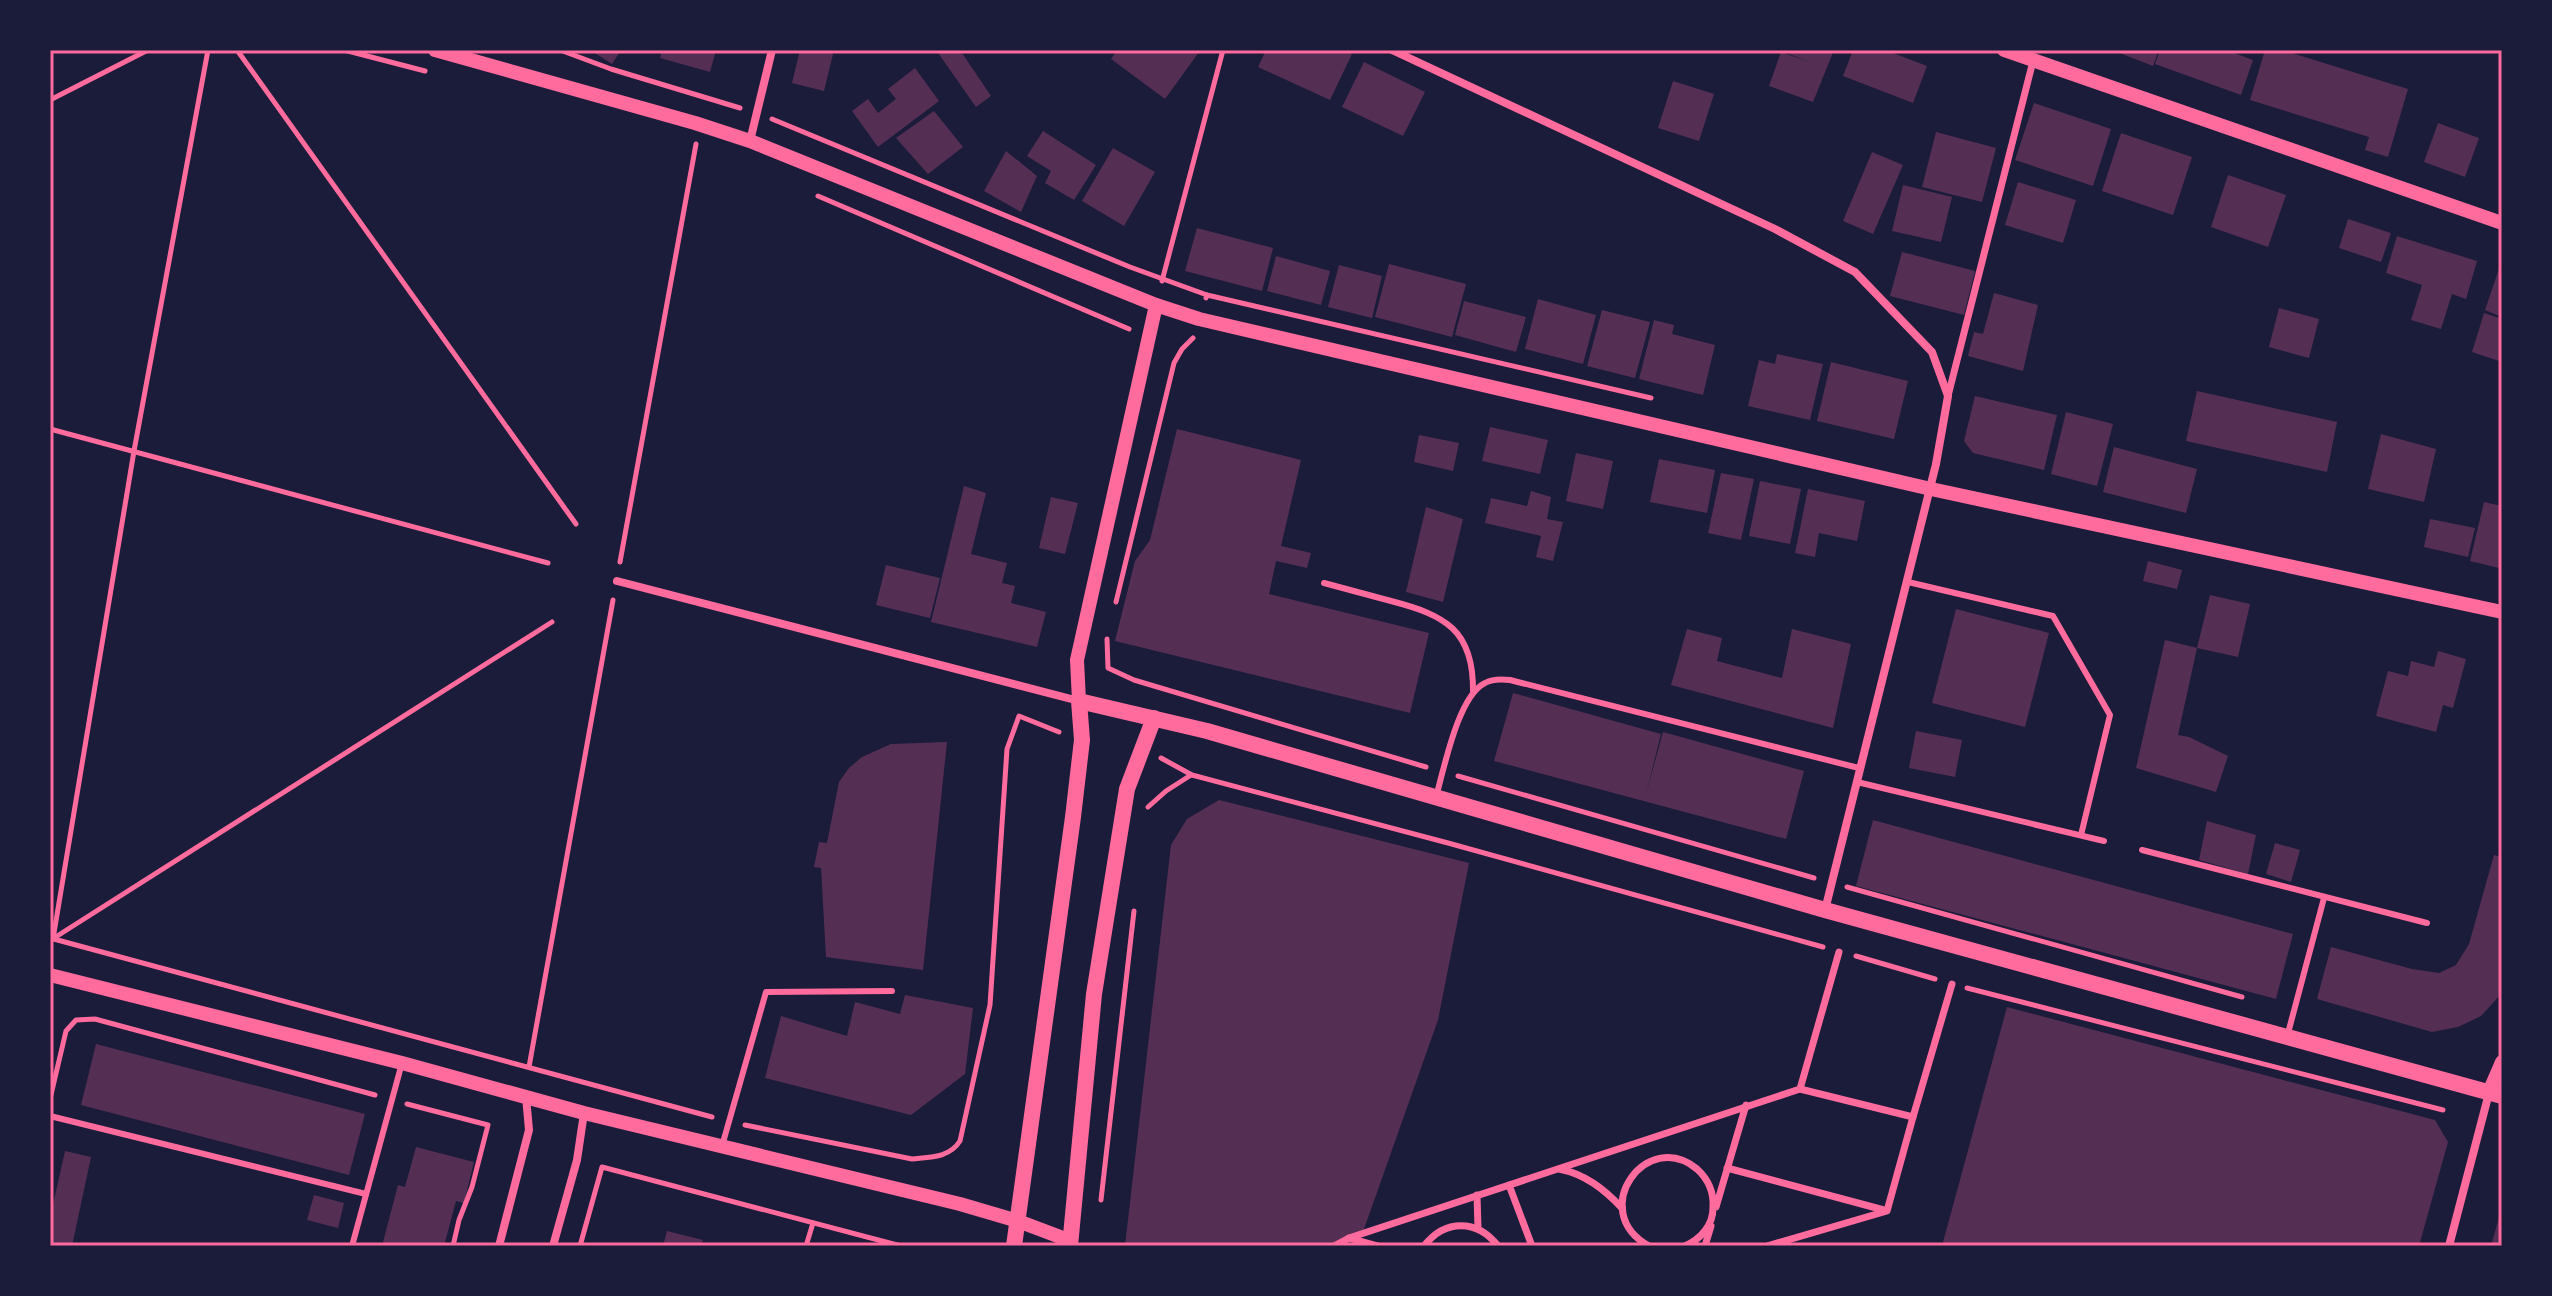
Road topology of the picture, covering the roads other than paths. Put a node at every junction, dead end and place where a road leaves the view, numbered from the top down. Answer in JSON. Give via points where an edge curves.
{"nodes":[{"id":1,"x":435,"y":50,"type":"edge"},
{"id":2,"x":772,"y":50,"type":"edge"},
{"id":3,"x":1392,"y":50,"type":"edge"},
{"id":4,"x":2004,"y":50,"type":"edge"},
{"id":5,"x":2034,"y":59,"type":"junction"},
{"id":6,"x":750,"y":141,"type":"junction"},
{"id":7,"x":2502,"y":223,"type":"edge"},
{"id":8,"x":1156,"y":305,"type":"junction"},
{"id":9,"x":1948,"y":396,"type":"junction"},
{"id":10,"x":1931,"y":489,"type":"junction"},
{"id":11,"x":617,"y":581,"type":"road end"},
{"id":12,"x":1908,"y":582,"type":"junction"},
{"id":13,"x":1324,"y":583,"type":"dead end"},
{"id":14,"x":2502,"y":612,"type":"edge"},
{"id":15,"x":1473,"y":692,"type":"junction"},
{"id":16,"x":1079,"y":701,"type":"junction"},
{"id":17,"x":1154,"y":718,"type":"junction"},
{"id":18,"x":1859,"y":768,"type":"junction"},
{"id":19,"x":1857,"y":782,"type":"junction"},
{"id":20,"x":1436,"y":797,"type":"junction"},
{"id":21,"x":2081,"y":835,"type":"junction"},
{"id":22,"x":2104,"y":841,"type":"dead end"},
{"id":23,"x":2142,"y":850,"type":"dead end"},
{"id":24,"x":2324,"y":898,"type":"junction"},
{"id":25,"x":1825,"y":910,"type":"junction"},
{"id":26,"x":2427,"y":923,"type":"dead end"},
{"id":27,"x":1839,"y":952,"type":"road end"},
{"id":28,"x":50,"y":975,"type":"edge"},
{"id":29,"x":1952,"y":984,"type":"road end"},
{"id":30,"x":892,"y":991,"type":"dead end"},
{"id":31,"x":2287,"y":1037,"type":"junction"},
{"id":32,"x":2502,"y":1062,"type":"edge"},
{"id":33,"x":402,"y":1063,"type":"junction"},
{"id":34,"x":1800,"y":1089,"type":"junction"},
{"id":35,"x":2496,"y":1094,"type":"edge"},
{"id":36,"x":526,"y":1097,"type":"junction"},
{"id":37,"x":1746,"y":1105,"type":"junction"},
{"id":38,"x":584,"y":1113,"type":"junction"},
{"id":39,"x":50,"y":1116,"type":"edge"},
{"id":40,"x":1913,"y":1117,"type":"junction"},
{"id":41,"x":722,"y":1146,"type":"junction"},
{"id":42,"x":1727,"y":1168,"type":"junction"},
{"id":43,"x":1557,"y":1169,"type":"junction"},
{"id":44,"x":1509,"y":1185,"type":"junction"},
{"id":45,"x":366,"y":1194,"type":"junction"},
{"id":46,"x":1477,"y":1195,"type":"junction"},
{"id":47,"x":1622,"y":1208,"type":"junction"},
{"id":48,"x":1887,"y":1211,"type":"junction"},
{"id":49,"x":1713,"y":1219,"type":"junction"},
{"id":50,"x":1018,"y":1221,"type":"junction"},
{"id":51,"x":1478,"y":1228,"type":"junction"},
{"id":52,"x":1349,"y":1238,"type":"junction"},
{"id":53,"x":1070,"y":1244,"type":"edge"},
{"id":54,"x":352,"y":1246,"type":"edge"},
{"id":55,"x":499,"y":1246,"type":"edge"},
{"id":56,"x":553,"y":1246,"type":"edge"},
{"id":57,"x":1014,"y":1246,"type":"edge"},
{"id":58,"x":1334,"y":1246,"type":"edge"},
{"id":59,"x":1378,"y":1246,"type":"edge"},
{"id":60,"x":1424,"y":1246,"type":"edge"},
{"id":61,"x":1498,"y":1246,"type":"edge"},
{"id":62,"x":1532,"y":1246,"type":"edge"},
{"id":63,"x":1649,"y":1246,"type":"edge"},
{"id":64,"x":1685,"y":1246,"type":"edge"},
{"id":65,"x":1705,"y":1246,"type":"edge"},
{"id":66,"x":1767,"y":1246,"type":"edge"},
{"id":67,"x":2449,"y":1246,"type":"edge"}],
"edges":[{"from":1,"to":6,"type":"street"},
{"from":2,"to":6,"type":"street"},
{"from":3,"to":9,"type":"street","via":[[1855,272],[1932,352]]},
{"from":4,"to":5,"type":"street"},
{"from":5,"to":7,"type":"street"},
{"from":5,"to":9,"type":"street"},
{"from":6,"to":8,"type":"street"},
{"from":8,"to":10,"type":"street"},
{"from":8,"to":16,"type":"street","via":[[1077,660]]},
{"from":9,"to":10,"type":"street"},
{"from":10,"to":12,"type":"street"},
{"from":10,"to":14,"type":"street"},
{"from":11,"to":16,"type":"street"},
{"from":12,"to":18,"type":"street"},
{"from":12,"to":21,"type":"lane","via":[[2053,616],[2110,715]]},
{"from":13,"to":15,"type":"lane","via":[[1427,610],[1451,624],[1467,649]]},
{"from":15,"to":18,"type":"lane","via":[[1484,683],[1510,680]]},
{"from":15,"to":20,"type":"lane"},
{"from":16,"to":17,"type":"main road"},
{"from":16,"to":50,"type":"main road","via":[[1082,740],[1073,817]]},
{"from":17,"to":20,"type":"main road"},
{"from":17,"to":53,"type":"main road","via":[[1127,789],[1096,980]]},
{"from":18,"to":19,"type":"street"},
{"from":19,"to":21,"type":"lane"},
{"from":19,"to":25,"type":"street"},
{"from":20,"to":25,"type":"main road"},
{"from":21,"to":22,"type":"lane"},
{"from":23,"to":24,"type":"lane"},
{"from":24,"to":26,"type":"lane"},
{"from":24,"to":31,"type":"lane"},
{"from":25,"to":31,"type":"main road"},
{"from":27,"to":34,"type":"street"},
{"from":28,"to":33,"type":"street"},
{"from":29,"to":40,"type":"street"},
{"from":30,"to":41,"type":"lane","via":[[766,992]]},
{"from":31,"to":35,"type":"main road"},
{"from":32,"to":35,"type":"street"},
{"from":33,"to":36,"type":"street"},
{"from":33,"to":45,"type":"lane"},
{"from":34,"to":37,"type":"street"},
{"from":34,"to":40,"type":"street"},
{"from":35,"to":67,"type":"street"},
{"from":36,"to":38,"type":"street"},
{"from":36,"to":55,"type":"street","via":[[529,1130]]},
{"from":37,"to":42,"type":"street"},
{"from":37,"to":43,"type":"street"},
{"from":38,"to":41,"type":"street"},
{"from":38,"to":56,"type":"street"},
{"from":39,"to":45,"type":"lane"},
{"from":40,"to":48,"type":"street"},
{"from":41,"to":50,"type":"street"},
{"from":42,"to":48,"type":"street"},
{"from":42,"to":49,"type":"street"},
{"from":43,"to":44,"type":"street"},
{"from":43,"to":47,"type":"street","via":[[1586,1178]]},
{"from":44,"to":46,"type":"street"},
{"from":44,"to":62,"type":"street"},
{"from":45,"to":54,"type":"lane"},
{"from":46,"to":51,"type":"street"},
{"from":46,"to":52,"type":"street"},
{"from":47,"to":49,"type":"street","via":[[1628,1180],[1638,1169],[1664,1158],[1679,1159],[1703,1174],[1714,1202]]},
{"from":47,"to":63,"type":"street","via":[[1634,1236]]},
{"from":48,"to":66,"type":"street"},
{"from":49,"to":64,"type":"street"},
{"from":49,"to":65,"type":"street"},
{"from":50,"to":53,"type":"street"},
{"from":50,"to":57,"type":"main road"},
{"from":51,"to":60,"type":"street","via":[[1441,1229]]},
{"from":51,"to":61,"type":"street"},
{"from":52,"to":58,"type":"street"},
{"from":52,"to":59,"type":"street"}]}
